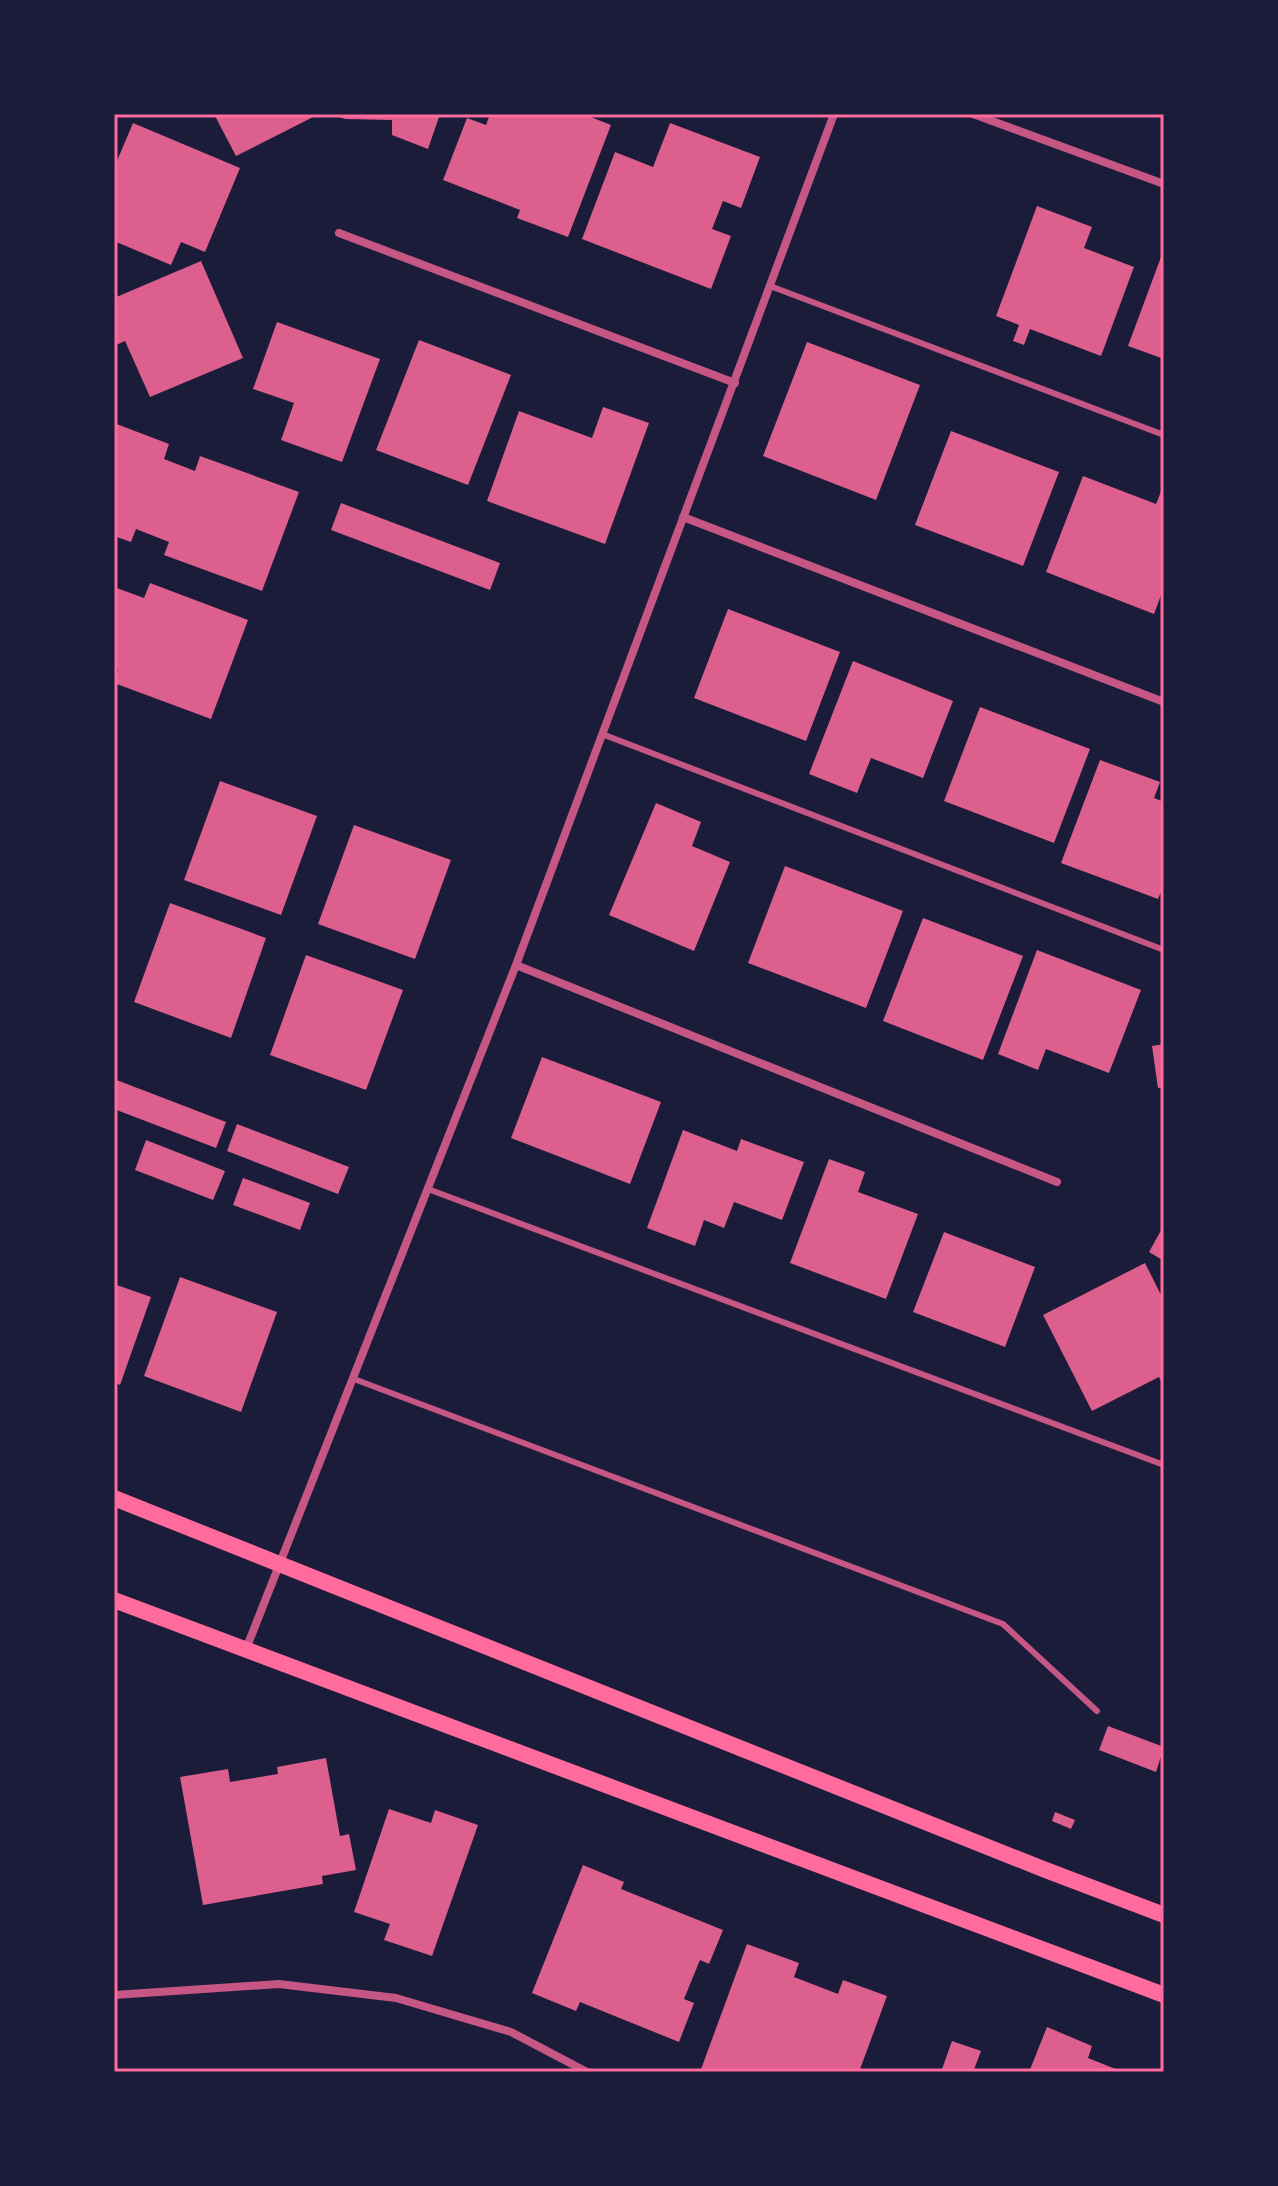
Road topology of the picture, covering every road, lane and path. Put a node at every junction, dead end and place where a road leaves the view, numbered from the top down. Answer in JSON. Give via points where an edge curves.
{"nodes":[{"id":1,"x":834,"y":114,"type":"edge"},
{"id":2,"x":973,"y":114,"type":"edge"},
{"id":3,"x":1164,"y":184,"type":"edge"},
{"id":4,"x":339,"y":233,"type":"dead end"},
{"id":5,"x":770,"y":286,"type":"junction"},
{"id":6,"x":735,"y":383,"type":"junction"},
{"id":7,"x":1164,"y":435,"type":"edge"},
{"id":8,"x":683,"y":517,"type":"junction"},
{"id":9,"x":1164,"y":702,"type":"edge"},
{"id":10,"x":602,"y":734,"type":"junction"},
{"id":11,"x":1164,"y":950,"type":"edge"},
{"id":12,"x":516,"y":965,"type":"junction"},
{"id":13,"x":1057,"y":1182,"type":"dead end"},
{"id":14,"x":428,"y":1189,"type":"junction"},
{"id":15,"x":354,"y":1379,"type":"junction"},
{"id":16,"x":1164,"y":1465,"type":"edge"},
{"id":17,"x":114,"y":1498,"type":"edge"},
{"id":18,"x":279,"y":1566,"type":"junction"},
{"id":19,"x":114,"y":1600,"type":"edge"},
{"id":20,"x":246,"y":1649,"type":"junction"},
{"id":21,"x":1097,"y":1711,"type":"dead end"},
{"id":22,"x":1164,"y":1915,"type":"edge"},
{"id":23,"x":114,"y":1995,"type":"edge"},
{"id":24,"x":1164,"y":1995,"type":"edge"},
{"id":25,"x":587,"y":2072,"type":"edge"}],
"edges":[{"from":1,"to":5,"type":"street"},
{"from":2,"to":3,"type":"street"},
{"from":4,"to":6,"type":"street"},
{"from":5,"to":6,"type":"street"},
{"from":5,"to":7,"type":"lane"},
{"from":6,"to":8,"type":"street"},
{"from":8,"to":9,"type":"street"},
{"from":8,"to":10,"type":"street"},
{"from":10,"to":11,"type":"lane"},
{"from":10,"to":12,"type":"street"},
{"from":12,"to":13,"type":"street"},
{"from":12,"to":14,"type":"street"},
{"from":14,"to":15,"type":"street"},
{"from":14,"to":16,"type":"lane"},
{"from":15,"to":18,"type":"street"},
{"from":15,"to":21,"type":"lane","via":[[1003,1624]]},
{"from":17,"to":18,"type":"main road"},
{"from":18,"to":20,"type":"street"},
{"from":18,"to":22,"type":"main road"},
{"from":19,"to":20,"type":"main road"},
{"from":20,"to":24,"type":"main road"},
{"from":23,"to":25,"type":"street","via":[[279,1984],[396,1998],[511,2032]]}]}
